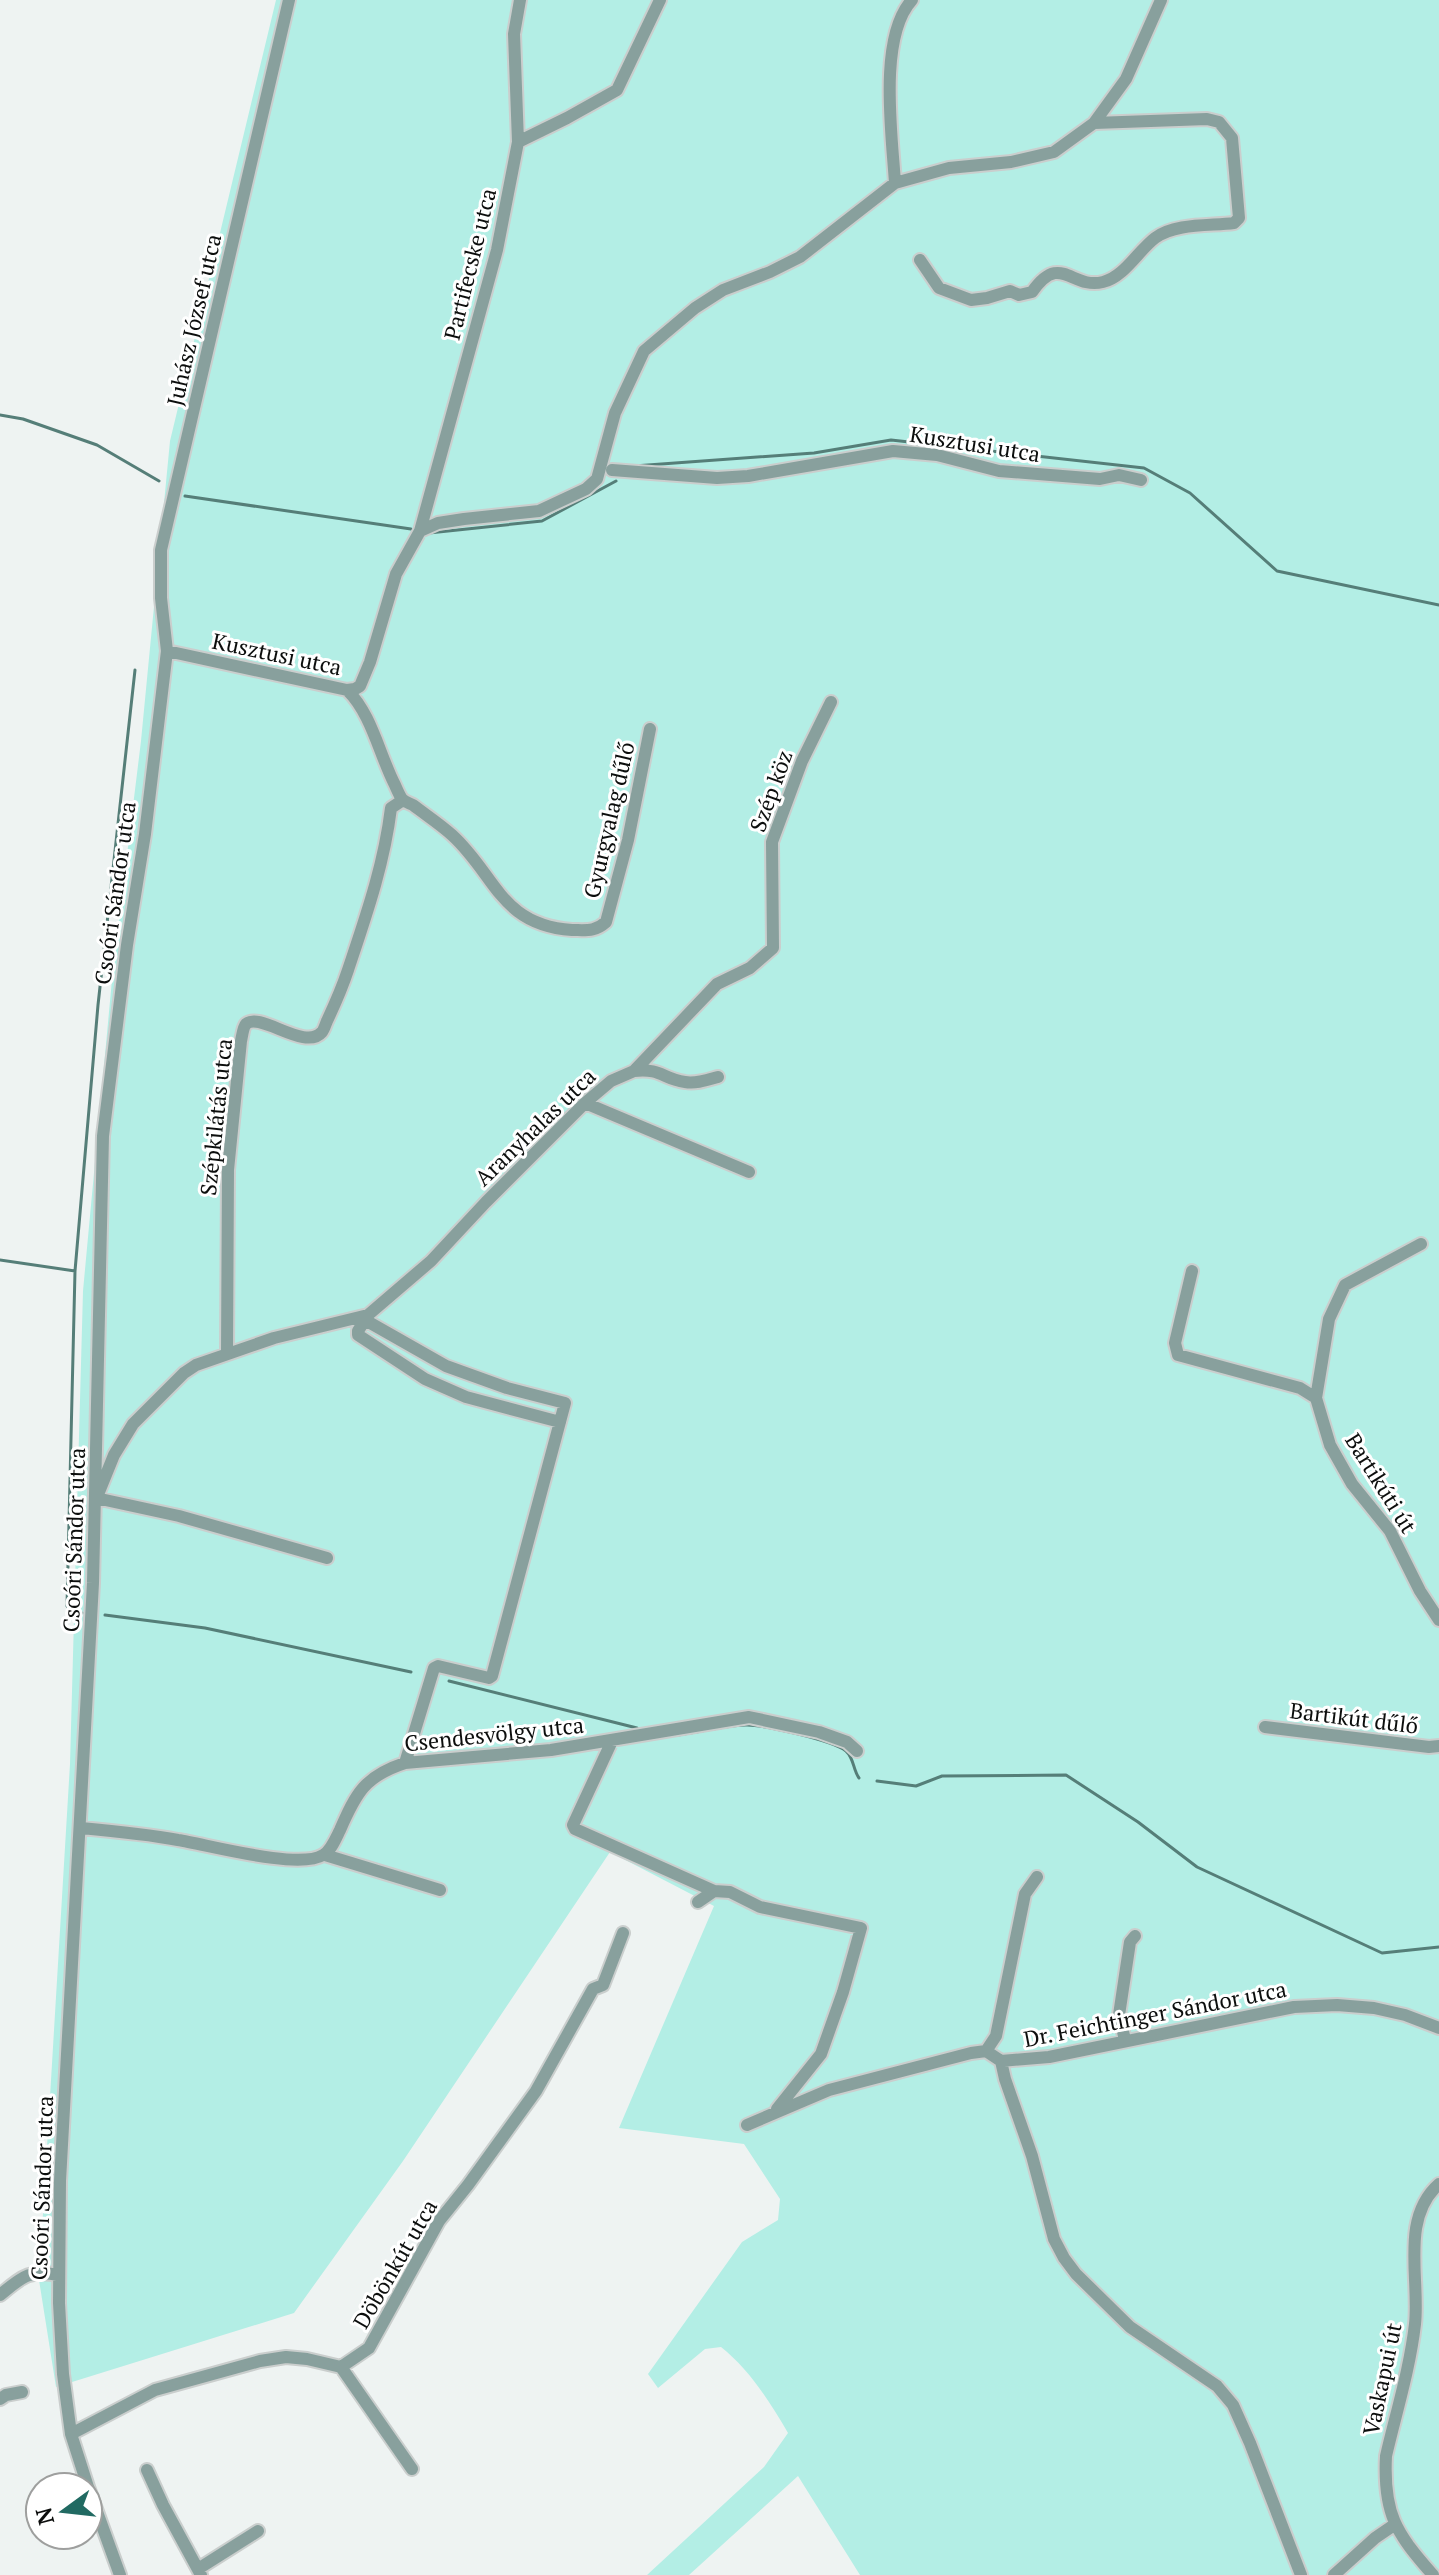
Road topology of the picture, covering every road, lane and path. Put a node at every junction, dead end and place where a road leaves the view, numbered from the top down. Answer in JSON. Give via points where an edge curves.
{"nodes":[{"id":1,"x":289,"y":0,"type":"edge"},
{"id":2,"x":520,"y":0,"type":"edge"},
{"id":3,"x":660,"y":0,"type":"edge"},
{"id":4,"x":912,"y":0,"type":"edge"},
{"id":5,"x":1161,"y":0,"type":"edge"},
{"id":6,"x":1094,"y":123,"type":"junction"},
{"id":7,"x":518,"y":142,"type":"junction"},
{"id":8,"x":895,"y":183,"type":"junction"},
{"id":9,"x":920,"y":260,"type":"dead end"},
{"id":10,"x":612,"y":470,"type":"dead end"},
{"id":11,"x":1141,"y":480,"type":"dead end"},
{"id":12,"x":420,"y":531,"type":"junction"},
{"id":13,"x":167,"y":651,"type":"junction"},
{"id":14,"x":347,"y":690,"type":"junction"},
{"id":15,"x":831,"y":702,"type":"dead end"},
{"id":16,"x":650,"y":729,"type":"dead end"},
{"id":17,"x":403,"y":800,"type":"junction"},
{"id":18,"x":773,"y":948,"type":"joint"},
{"id":19,"x":634,"y":1071,"type":"junction"},
{"id":20,"x":718,"y":1077,"type":"dead end"},
{"id":21,"x":585,"y":1103,"type":"junction"},
{"id":22,"x":749,"y":1172,"type":"dead end"},
{"id":23,"x":1421,"y":1244,"type":"dead end"},
{"id":24,"x":1192,"y":1271,"type":"dead end"},
{"id":25,"x":366,"y":1317,"type":"junction"},
{"id":26,"x":227,"y":1353,"type":"junction"},
{"id":27,"x":1316,"y":1398,"type":"junction"},
{"id":28,"x":560,"y":1422,"type":"junction"},
{"id":29,"x":96,"y":1498,"type":"junction"},
{"id":30,"x":327,"y":1558,"type":"dead end"},
{"id":31,"x":1439,"y":1620,"type":"edge"},
{"id":32,"x":1265,"y":1727,"type":"dead end"},
{"id":33,"x":612,"y":1741,"type":"junction"},
{"id":34,"x":1439,"y":1746,"type":"edge"},
{"id":35,"x":857,"y":1751,"type":"dead end"},
{"id":36,"x":405,"y":1763,"type":"junction"},
{"id":37,"x":81,"y":1828,"type":"junction"},
{"id":38,"x":325,"y":1855,"type":"junction"},
{"id":39,"x":1037,"y":1877,"type":"dead end"},
{"id":40,"x":440,"y":1890,"type":"dead end"},
{"id":41,"x":714,"y":1891,"type":"junction"},
{"id":42,"x":698,"y":1902,"type":"dead end"},
{"id":43,"x":623,"y":1933,"type":"dead end"},
{"id":44,"x":1135,"y":1936,"type":"dead end"},
{"id":45,"x":1439,"y":2028,"type":"edge"},
{"id":46,"x":1125,"y":2040,"type":"junction"},
{"id":47,"x":986,"y":2051,"type":"junction"},
{"id":48,"x":1001,"y":2061,"type":"junction"},
{"id":49,"x":775,"y":2111,"type":"junction"},
{"id":50,"x":747,"y":2125,"type":"dead end"},
{"id":51,"x":1439,"y":2184,"type":"edge"},
{"id":52,"x":59,"y":2275,"type":"junction"},
{"id":53,"x":0,"y":2295,"type":"edge"},
{"id":54,"x":341,"y":2367,"type":"junction"},
{"id":55,"x":22,"y":2392,"type":"dead end"},
{"id":56,"x":0,"y":2399,"type":"edge"},
{"id":57,"x":71,"y":2434,"type":"junction"},
{"id":58,"x":412,"y":2469,"type":"dead end"},
{"id":59,"x":147,"y":2470,"type":"dead end"},
{"id":60,"x":83,"y":2471,"type":"edge"},
{"id":61,"x":1394,"y":2525,"type":"junction"},
{"id":62,"x":104,"y":2531,"type":"edge"},
{"id":63,"x":258,"y":2531,"type":"dead end"},
{"id":64,"x":200,"y":2572,"type":"edge"},
{"id":65,"x":120,"y":2575,"type":"edge"},
{"id":66,"x":1301,"y":2575,"type":"edge"},
{"id":67,"x":1334,"y":2575,"type":"edge"},
{"id":68,"x":1433,"y":2575,"type":"edge"}],
"edges":[{"from":1,"to":13,"type":"street","name":"Juhász József utca","via":[[161,550]]},
{"from":2,"to":7,"type":"street","name":"Partifecske utca","via":[[514,34]]},
{"from":3,"to":7,"type":"street","via":[[617,90]]},
{"from":4,"to":8,"type":"street","via":[[891,48]]},
{"from":5,"to":6,"type":"street","via":[[1126,79]]},
{"from":6,"to":8,"type":"street","via":[[1054,152],[949,168]]},
{"from":6,"to":9,"type":"street","via":[[1219,122],[1232,138],[1239,218],[1234,223],[1170,230],[1103,282],[1090,284],[1060,271],[1019,295],[1010,291],[971,300],[939,288]]},
{"from":7,"to":12,"type":"street","name":"Partifecske utca","via":[[497,250]]},
{"from":8,"to":12,"type":"street","via":[[800,257],[723,290],[644,351],[615,413],[597,479],[586,489],[539,511],[464,519]]},
{"from":10,"to":11,"type":"street","name":"Kusztusi utca","via":[[748,476],[893,451],[937,455],[999,471]]},
{"from":12,"to":14,"type":"street","name":"Kusztusi utca","via":[[396,574],[360,686]]},
{"from":13,"to":14,"type":"street","name":"Kusztusi utca"},
{"from":13,"to":29,"type":"street","name":"Csoóri Sándor utca","via":[[103,1136]]},
{"from":14,"to":17,"type":"street","name":"Gyurgyalag dűlő"},
{"from":15,"to":18,"type":"street","name":"Szép köz","via":[[772,842]]},
{"from":16,"to":17,"type":"street","name":"Gyurgyalag dűlő","via":[[628,840],[606,922],[598,929],[551,928],[519,913],[452,835]]},
{"from":17,"to":26,"type":"street","name":"Szépkilátás utca","via":[[391,808],[376,885],[323,1031],[302,1037],[258,1022],[246,1025],[228,1170]]},
{"from":18,"to":19,"type":"street","name":"Aranyhalas utca","via":[[750,968],[717,984]]},
{"from":19,"to":20,"type":"street","via":[[656,1071],[694,1083]]},
{"from":19,"to":21,"type":"street","name":"Aranyhalas utca","via":[[611,1081]]},
{"from":21,"to":22,"type":"street"},
{"from":21,"to":25,"type":"street","name":"Aranyhalas utca","via":[[431,1261]]},
{"from":23,"to":27,"type":"street","via":[[1345,1285],[1329,1319]]},
{"from":24,"to":27,"type":"street","via":[[1175,1343],[1178,1355],[1300,1388]]},
{"from":25,"to":26,"type":"street","name":"Aranyhalas utca"},
{"from":25,"to":28,"type":"street","via":[[446,1366],[565,1403]]},
{"from":25,"to":28,"type":"street","via":[[358,1335],[425,1379],[466,1397]]},
{"from":26,"to":29,"type":"street","name":"Aranyhalas utca","via":[[184,1373],[133,1424]]},
{"from":27,"to":31,"type":"street","name":"Bartikúti út","via":[[1330,1445],[1352,1484],[1390,1531]]},
{"from":28,"to":36,"type":"street","via":[[492,1676],[434,1668]]},
{"from":29,"to":30,"type":"street"},
{"from":29,"to":37,"type":"street","name":"Csoóri Sándor utca"},
{"from":32,"to":34,"type":"street","name":"Bartikút dűlő"},
{"from":33,"to":35,"type":"street","name":"Csendesvölgy utca","via":[[749,1717],[819,1732]]},
{"from":33,"to":36,"type":"street","name":"Csendesvölgy utca"},
{"from":33,"to":41,"type":"street","via":[[575,1829]]},
{"from":36,"to":38,"type":"street","name":"Csendesvölgy utca","via":[[366,1783]]},
{"from":37,"to":38,"type":"street","via":[[297,1860]]},
{"from":37,"to":52,"type":"street","name":"Csoóri Sándor utca"},
{"from":38,"to":40,"type":"street"},
{"from":39,"to":47,"type":"street","via":[[1025,1894],[996,2036]]},
{"from":41,"to":42,"type":"street"},
{"from":41,"to":49,"type":"street","via":[[730,1892],[760,1907],[861,1928],[821,2054]]},
{"from":43,"to":54,"type":"street","name":"Döbönkút utca","via":[[603,1985],[593,1989],[536,2091],[439,2221],[369,2348]]},
{"from":44,"to":46,"type":"street","via":[[1119,2015]]},
{"from":45,"to":46,"type":"street","name":"Dr. Feichtinger Sándor utca","via":[[1374,2008],[1337,2005],[1294,2007]]},
{"from":46,"to":48,"type":"street","name":"Dr. Feichtinger Sándor utca","via":[[1049,2057]]},
{"from":47,"to":48,"type":"street","name":"Dr. Feichtinger Sándor utca"},
{"from":47,"to":49,"type":"street","via":[[829,2090]]},
{"from":48,"to":66,"type":"street","via":[[1064,2258],[1130,2327],[1217,2386],[1233,2405]]},
{"from":49,"to":50,"type":"street"},
{"from":51,"to":61,"type":"street","name":"Vaskapui út","via":[[1421,2206],[1417,2223],[1415,2322],[1386,2456],[1387,2501]]},
{"from":52,"to":53,"type":"street","via":[[24,2276]]},
{"from":52,"to":57,"type":"street","name":"Csoóri Sándor utca"},
{"from":54,"to":57,"type":"street","via":[[286,2357],[260,2361],[155,2390]]},
{"from":54,"to":58,"type":"street"},
{"from":55,"to":56,"type":"street"},
{"from":57,"to":60,"type":"street","name":"Csoóri Sándor utca"},
{"from":59,"to":64,"type":"street"},
{"from":61,"to":67,"type":"street"},
{"from":61,"to":68,"type":"street","name":"Vaskapui út"},
{"from":62,"to":65,"type":"street","name":"Csoóri Sándor utca"},
{"from":63,"to":64,"type":"street"}]}
